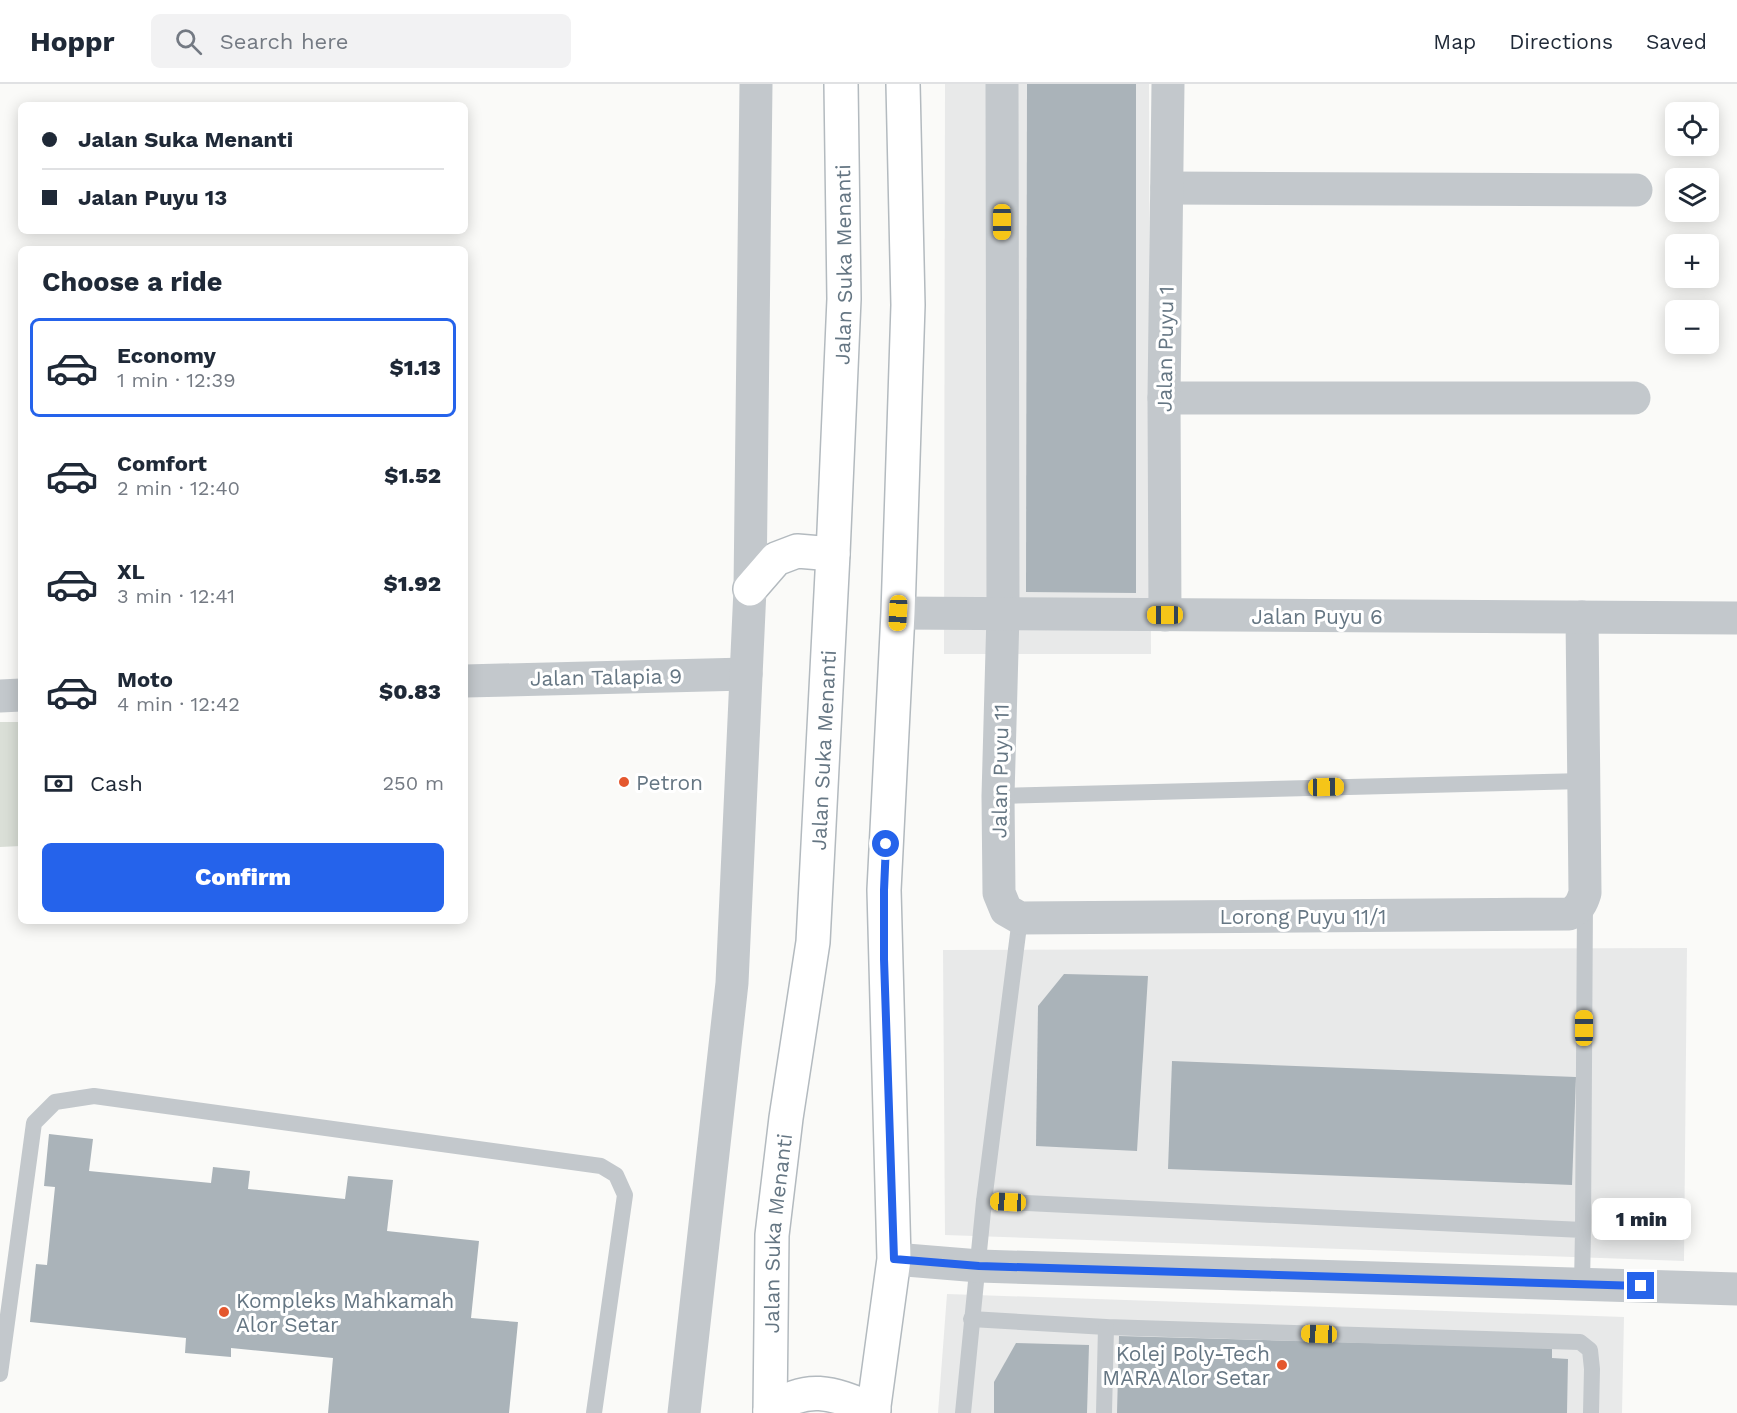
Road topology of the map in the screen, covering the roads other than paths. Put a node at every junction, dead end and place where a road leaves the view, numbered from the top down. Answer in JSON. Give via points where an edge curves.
{"nodes":[{"id":1,"x":756,"y":84,"type":"edge"},
{"id":2,"x":841,"y":84,"type":"edge"},
{"id":3,"x":903,"y":84,"type":"edge"},
{"id":4,"x":1002,"y":84,"type":"edge"},
{"id":5,"x":1168,"y":84,"type":"edge"},
{"id":6,"x":1167,"y":188,"type":"junction"},
{"id":7,"x":1636,"y":190,"type":"dead end"},
{"id":8,"x":1164,"y":398,"type":"junction"},
{"id":9,"x":1634,"y":398,"type":"dead end"},
{"id":10,"x":833,"y":554,"type":"junction"},
{"id":11,"x":750,"y":589,"type":"junction"},
{"id":12,"x":898,"y":613,"type":"junction"},
{"id":13,"x":1003,"y":614,"type":"junction"},
{"id":14,"x":1165,"y":615,"type":"junction"},
{"id":15,"x":1581,"y":617,"type":"junction"},
{"id":16,"x":1737,"y":618,"type":"edge"},
{"id":17,"x":746,"y":674,"type":"junction"},
{"id":18,"x":468,"y":681,"type":"edge"},
{"id":19,"x":18,"y":695,"type":"edge"},
{"id":20,"x":0,"y":696,"type":"edge"},
{"id":21,"x":1583,"y":781,"type":"junction"},
{"id":22,"x":998,"y":795,"type":"junction"},
{"id":23,"x":1584,"y":898,"type":"junction"},
{"id":24,"x":1020,"y":918,"type":"junction"},
{"id":25,"x":984,"y":1201,"type":"junction"},
{"id":26,"x":1583,"y":1230,"type":"junction"},
{"id":27,"x":894,"y":1259,"type":"junction"},
{"id":28,"x":979,"y":1266,"type":"junction"},
{"id":29,"x":1581,"y":1285,"type":"junction"},
{"id":30,"x":1737,"y":1289,"type":"edge"},
{"id":31,"x":971,"y":1319,"type":"junction"},
{"id":32,"x":1106,"y":1327,"type":"junction"},
{"id":33,"x":0,"y":1374,"type":"edge"},
{"id":34,"x":770,"y":1412,"type":"edge"},
{"id":35,"x":874,"y":1412,"type":"edge"},
{"id":36,"x":594,"y":1413,"type":"edge"},
{"id":37,"x":684,"y":1413,"type":"edge"},
{"id":38,"x":963,"y":1413,"type":"edge"},
{"id":39,"x":1104,"y":1413,"type":"edge"},
{"id":40,"x":1591,"y":1413,"type":"edge"}],
"edges":[{"from":1,"to":11,"type":"street"},
{"from":2,"to":10,"type":"main road","name":"Jalan Suka Menanti","via":[[844,299]]},
{"from":3,"to":12,"type":"main road","via":[[908,305]]},
{"from":4,"to":13,"type":"street","name":"Jalan Puyu 11"},
{"from":5,"to":6,"type":"street","name":"Jalan Puyu 1"},
{"from":6,"to":7,"type":"street"},
{"from":6,"to":8,"type":"street","name":"Jalan Puyu 1"},
{"from":8,"to":9,"type":"street"},
{"from":8,"to":14,"type":"street","name":"Jalan Puyu 1"},
{"from":10,"to":11,"type":"main road","via":[[797,551],[776,559]]},
{"from":10,"to":34,"type":"main road","name":"Jalan Suka Menanti","via":[[813,942],[772,1235]]},
{"from":11,"to":17,"type":"street"},
{"from":12,"to":13,"type":"street","name":"Jalan Puyu 6"},
{"from":12,"to":27,"type":"main road","via":[[884,890]]},
{"from":13,"to":14,"type":"street","name":"Jalan Puyu 6"},
{"from":13,"to":22,"type":"street","name":"Jalan Puyu 11"},
{"from":14,"to":15,"type":"street","name":"Jalan Puyu 6"},
{"from":15,"to":16,"type":"street","name":"Jalan Puyu 6"},
{"from":15,"to":21,"type":"street"},
{"from":17,"to":18,"type":"street","name":"Jalan Talapia 9"},
{"from":17,"to":37,"type":"street","via":[[732,983]]},
{"from":19,"to":20,"type":"street"},
{"from":21,"to":22,"type":"lane"},
{"from":21,"to":23,"type":"street"},
{"from":22,"to":24,"type":"street","name":"Jalan Puyu 11","via":[[999,893],[1006,910]]},
{"from":23,"to":24,"type":"street","name":"Lorong Puyu 11/1","via":[[1569,914]]},
{"from":23,"to":26,"type":"lane"},
{"from":24,"to":25,"type":"lane"},
{"from":25,"to":26,"type":"lane"},
{"from":25,"to":28,"type":"lane"},
{"from":26,"to":29,"type":"lane"},
{"from":27,"to":28,"type":"street"},
{"from":27,"to":35,"type":"main road"},
{"from":28,"to":29,"type":"street"},
{"from":28,"to":31,"type":"lane"},
{"from":29,"to":30,"type":"street"},
{"from":31,"to":32,"type":"lane"},
{"from":31,"to":38,"type":"lane"},
{"from":32,"to":39,"type":"lane"},
{"from":32,"to":40,"type":"lane","via":[[1580,1342],[1590,1350]]},
{"from":33,"to":36,"type":"lane","via":[[34,1123],[55,1102],[94,1096],[602,1166],[616,1175],[625,1195]]},
{"from":34,"to":35,"type":"main road","via":[[795,1396],[824,1392]]}]}
